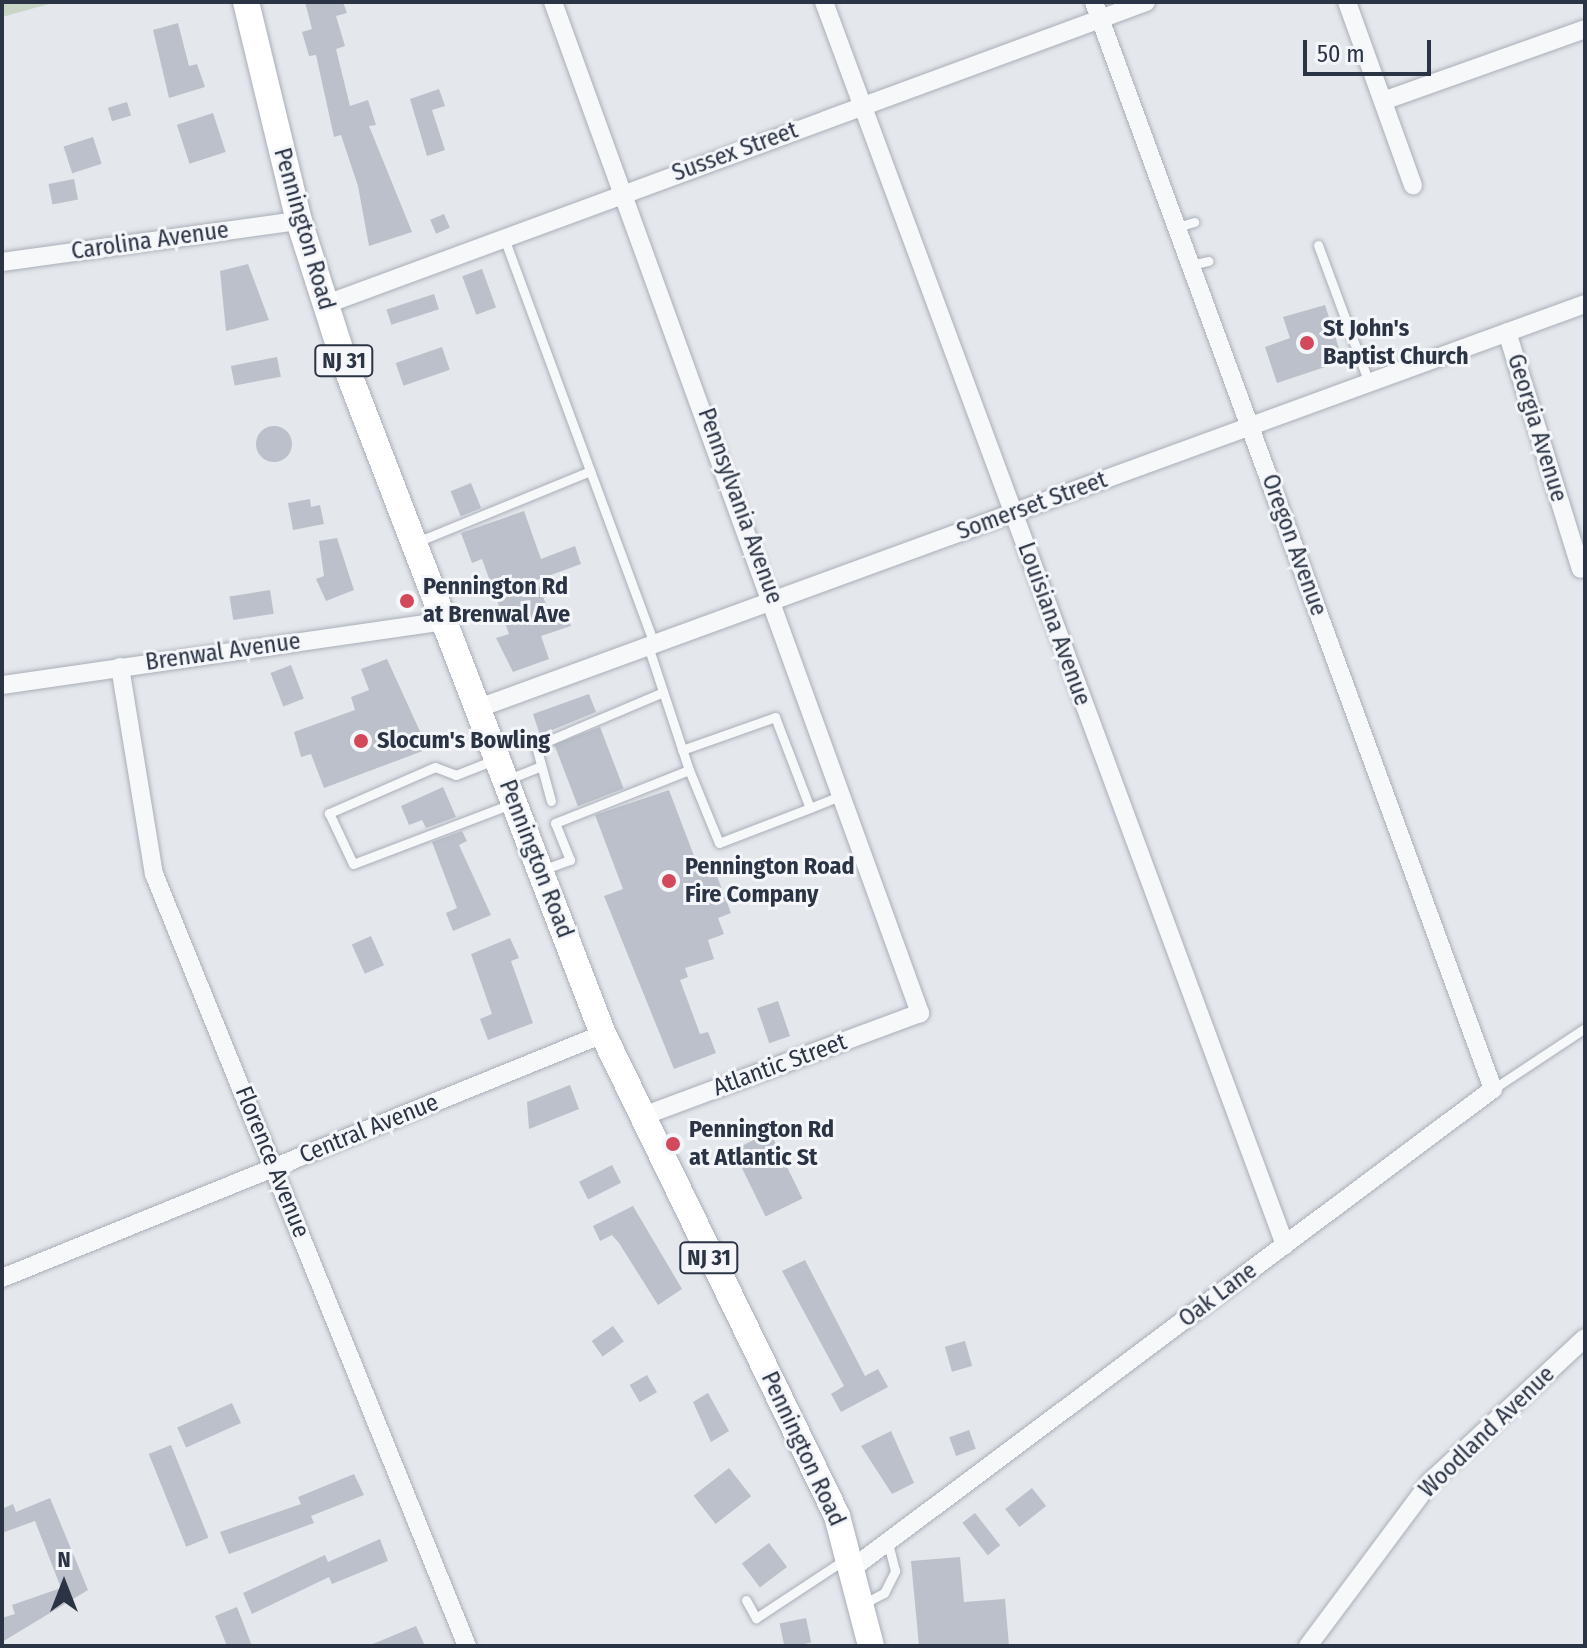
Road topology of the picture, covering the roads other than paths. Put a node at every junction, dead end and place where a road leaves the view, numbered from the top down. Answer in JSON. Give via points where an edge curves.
{"nodes":[{"id":1,"x":246,"y":2,"type":"edge"},
{"id":2,"x":553,"y":2,"type":"edge"},
{"id":3,"x":824,"y":2,"type":"edge"},
{"id":4,"x":1146,"y":2,"type":"edge"},
{"id":5,"x":1347,"y":2,"type":"edge"},
{"id":6,"x":1096,"y":9,"type":"edge"},
{"id":7,"x":1585,"y":29,"type":"edge"},
{"id":8,"x":1383,"y":101,"type":"junction"},
{"id":9,"x":861,"y":105,"type":"junction"},
{"id":10,"x":1413,"y":185,"type":"dead end"},
{"id":11,"x":623,"y":193,"type":"junction"},
{"id":12,"x":299,"y":221,"type":"junction"},
{"id":13,"x":504,"y":238,"type":"junction"},
{"id":14,"x":1318,"y":245,"type":"dead end"},
{"id":15,"x":2,"y":262,"type":"edge"},
{"id":16,"x":1585,"y":304,"type":"edge"},
{"id":17,"x":324,"y":305,"type":"junction"},
{"id":18,"x":1507,"y":332,"type":"junction"},
{"id":19,"x":1369,"y":383,"type":"junction"},
{"id":20,"x":1250,"y":426,"type":"junction"},
{"id":21,"x":590,"y":471,"type":"junction"},
{"id":22,"x":1013,"y":513,"type":"junction"},
{"id":23,"x":414,"y":543,"type":"junction"},
{"id":24,"x":1581,"y":569,"type":"dead end"},
{"id":25,"x":775,"y":600,"type":"junction"},
{"id":26,"x":444,"y":621,"type":"junction"},
{"id":27,"x":651,"y":645,"type":"junction"},
{"id":28,"x":120,"y":667,"type":"junction"},
{"id":29,"x":2,"y":685,"type":"edge"},
{"id":30,"x":663,"y":692,"type":"junction"},
{"id":31,"x":479,"y":708,"type":"junction"},
{"id":32,"x":682,"y":750,"type":"junction"},
{"id":33,"x":539,"y":767,"type":"junction"},
{"id":34,"x":689,"y":770,"type":"junction"},
{"id":35,"x":506,"y":781,"type":"junction"},
{"id":36,"x":845,"y":794,"type":"junction"},
{"id":37,"x":551,"y":801,"type":"dead end"},
{"id":38,"x":810,"y":808,"type":"junction"},
{"id":39,"x":539,"y":871,"type":"junction"},
{"id":40,"x":920,"y":1013,"type":"joint"},
{"id":41,"x":1585,"y":1028,"type":"edge"},
{"id":42,"x":603,"y":1034,"type":"junction"},
{"id":43,"x":1493,"y":1089,"type":"junction"},
{"id":44,"x":640,"y":1117,"type":"junction"},
{"id":45,"x":274,"y":1168,"type":"junction"},
{"id":46,"x":1285,"y":1245,"type":"junction"},
{"id":47,"x":2,"y":1278,"type":"edge"},
{"id":48,"x":1585,"y":1338,"type":"edge"},
{"id":49,"x":888,"y":1542,"type":"junction"},
{"id":50,"x":852,"y":1562,"type":"junction"},
{"id":51,"x":746,"y":1600,"type":"dead end"},
{"id":52,"x":863,"y":1604,"type":"junction"},
{"id":53,"x":467,"y":1646,"type":"edge"},
{"id":54,"x":871,"y":1646,"type":"edge"},
{"id":55,"x":1308,"y":1646,"type":"edge"}],
"edges":[{"from":1,"to":12,"type":"main road","name":"Pennington Road","number":"NJ 31"},
{"from":2,"to":11,"type":"street","name":"Pennsylvania Avenue"},
{"from":3,"to":9,"type":"street","name":"Louisiana Avenue"},
{"from":4,"to":6,"type":"street","name":"Sussex Street"},
{"from":5,"to":8,"type":"street"},
{"from":6,"to":9,"type":"street","name":"Sussex Street"},
{"from":6,"to":20,"type":"street","name":"Oregon Avenue","via":[[1200,263]]},
{"from":7,"to":8,"type":"street"},
{"from":8,"to":10,"type":"street"},
{"from":9,"to":11,"type":"street","name":"Sussex Street"},
{"from":9,"to":22,"type":"street","name":"Louisiana Avenue"},
{"from":11,"to":13,"type":"street","name":"Sussex Street"},
{"from":11,"to":25,"type":"street","name":"Pennsylvania Avenue"},
{"from":12,"to":15,"type":"street","name":"Carolina Avenue"},
{"from":12,"to":17,"type":"main road","name":"Pennington Road","number":"NJ 31"},
{"from":13,"to":17,"type":"street","name":"Sussex Street"},
{"from":13,"to":21,"type":"lane"},
{"from":14,"to":19,"type":"lane"},
{"from":16,"to":18,"type":"street","name":"Somerset Street"},
{"from":17,"to":23,"type":"main road","name":"Pennington Road","number":"NJ 31"},
{"from":18,"to":19,"type":"street","name":"Somerset Street"},
{"from":18,"to":24,"type":"street","name":"Georgia Avenue"},
{"from":19,"to":20,"type":"street","name":"Somerset Street"},
{"from":20,"to":22,"type":"street","name":"Somerset Street"},
{"from":20,"to":43,"type":"street","name":"Oregon Avenue"},
{"from":21,"to":23,"type":"lane"},
{"from":21,"to":27,"type":"lane"},
{"from":22,"to":25,"type":"street","name":"Somerset Street"},
{"from":22,"to":46,"type":"street","name":"Louisiana Avenue"},
{"from":23,"to":26,"type":"main road","name":"Pennington Road","number":"NJ 31"},
{"from":25,"to":27,"type":"street","name":"Somerset Street"},
{"from":25,"to":36,"type":"street","name":"Pennsylvania Avenue"},
{"from":26,"to":28,"type":"street","name":"Brenwal Avenue"},
{"from":26,"to":31,"type":"main road","name":"Pennington Road","number":"NJ 31"},
{"from":27,"to":30,"type":"lane"},
{"from":27,"to":31,"type":"street","name":"Somerset Street"},
{"from":28,"to":29,"type":"street","name":"Brenwal Avenue"},
{"from":28,"to":45,"type":"street","name":"Florence Avenue","via":[[147,851]]},
{"from":30,"to":32,"type":"lane"},
{"from":30,"to":33,"type":"lane","via":[[542,742],[534,752]]},
{"from":31,"to":35,"type":"main road","name":"Pennington Road","number":"NJ 31"},
{"from":32,"to":34,"type":"lane"},
{"from":32,"to":38,"type":"lane","via":[[775,717]]},
{"from":33,"to":35,"type":"lane"},
{"from":33,"to":37,"type":"lane"},
{"from":34,"to":38,"type":"lane","via":[[719,843]]},
{"from":34,"to":39,"type":"lane","via":[[555,823],[570,860]]},
{"from":35,"to":35,"type":"lane","via":[[435,767],[329,813],[353,864]]},
{"from":35,"to":39,"type":"main road","name":"Pennington Road","number":"NJ 31"},
{"from":36,"to":38,"type":"lane"},
{"from":36,"to":40,"type":"street","name":"Pennsylvania Avenue"},
{"from":39,"to":42,"type":"main road","name":"Pennington Road","number":"NJ 31"},
{"from":40,"to":44,"type":"street","name":"Atlantic Street"},
{"from":41,"to":43,"type":"lane","name":"Oak Lane"},
{"from":42,"to":44,"type":"main road","name":"Pennington Road","number":"NJ 31"},
{"from":42,"to":45,"type":"street","name":"Central Avenue"},
{"from":43,"to":46,"type":"street","name":"Oak Lane"},
{"from":44,"to":50,"type":"main road","name":"Pennington Road","number":"NJ 31","via":[[819,1474]]},
{"from":45,"to":47,"type":"street","name":"Central Avenue"},
{"from":45,"to":53,"type":"street","name":"Florence Avenue"},
{"from":46,"to":49,"type":"street","name":"Oak Lane"},
{"from":48,"to":55,"type":"street","name":"Woodland Avenue","via":[[1431,1481]]},
{"from":49,"to":50,"type":"street","name":"Oak Lane"},
{"from":49,"to":52,"type":"lane","via":[[895,1571],[884,1593]]},
{"from":50,"to":51,"type":"lane","via":[[756,1618]]},
{"from":50,"to":52,"type":"main road","name":"Pennington Road","number":"NJ 31"},
{"from":52,"to":54,"type":"main road","name":"Pennington Road","number":"NJ 31"}]}
